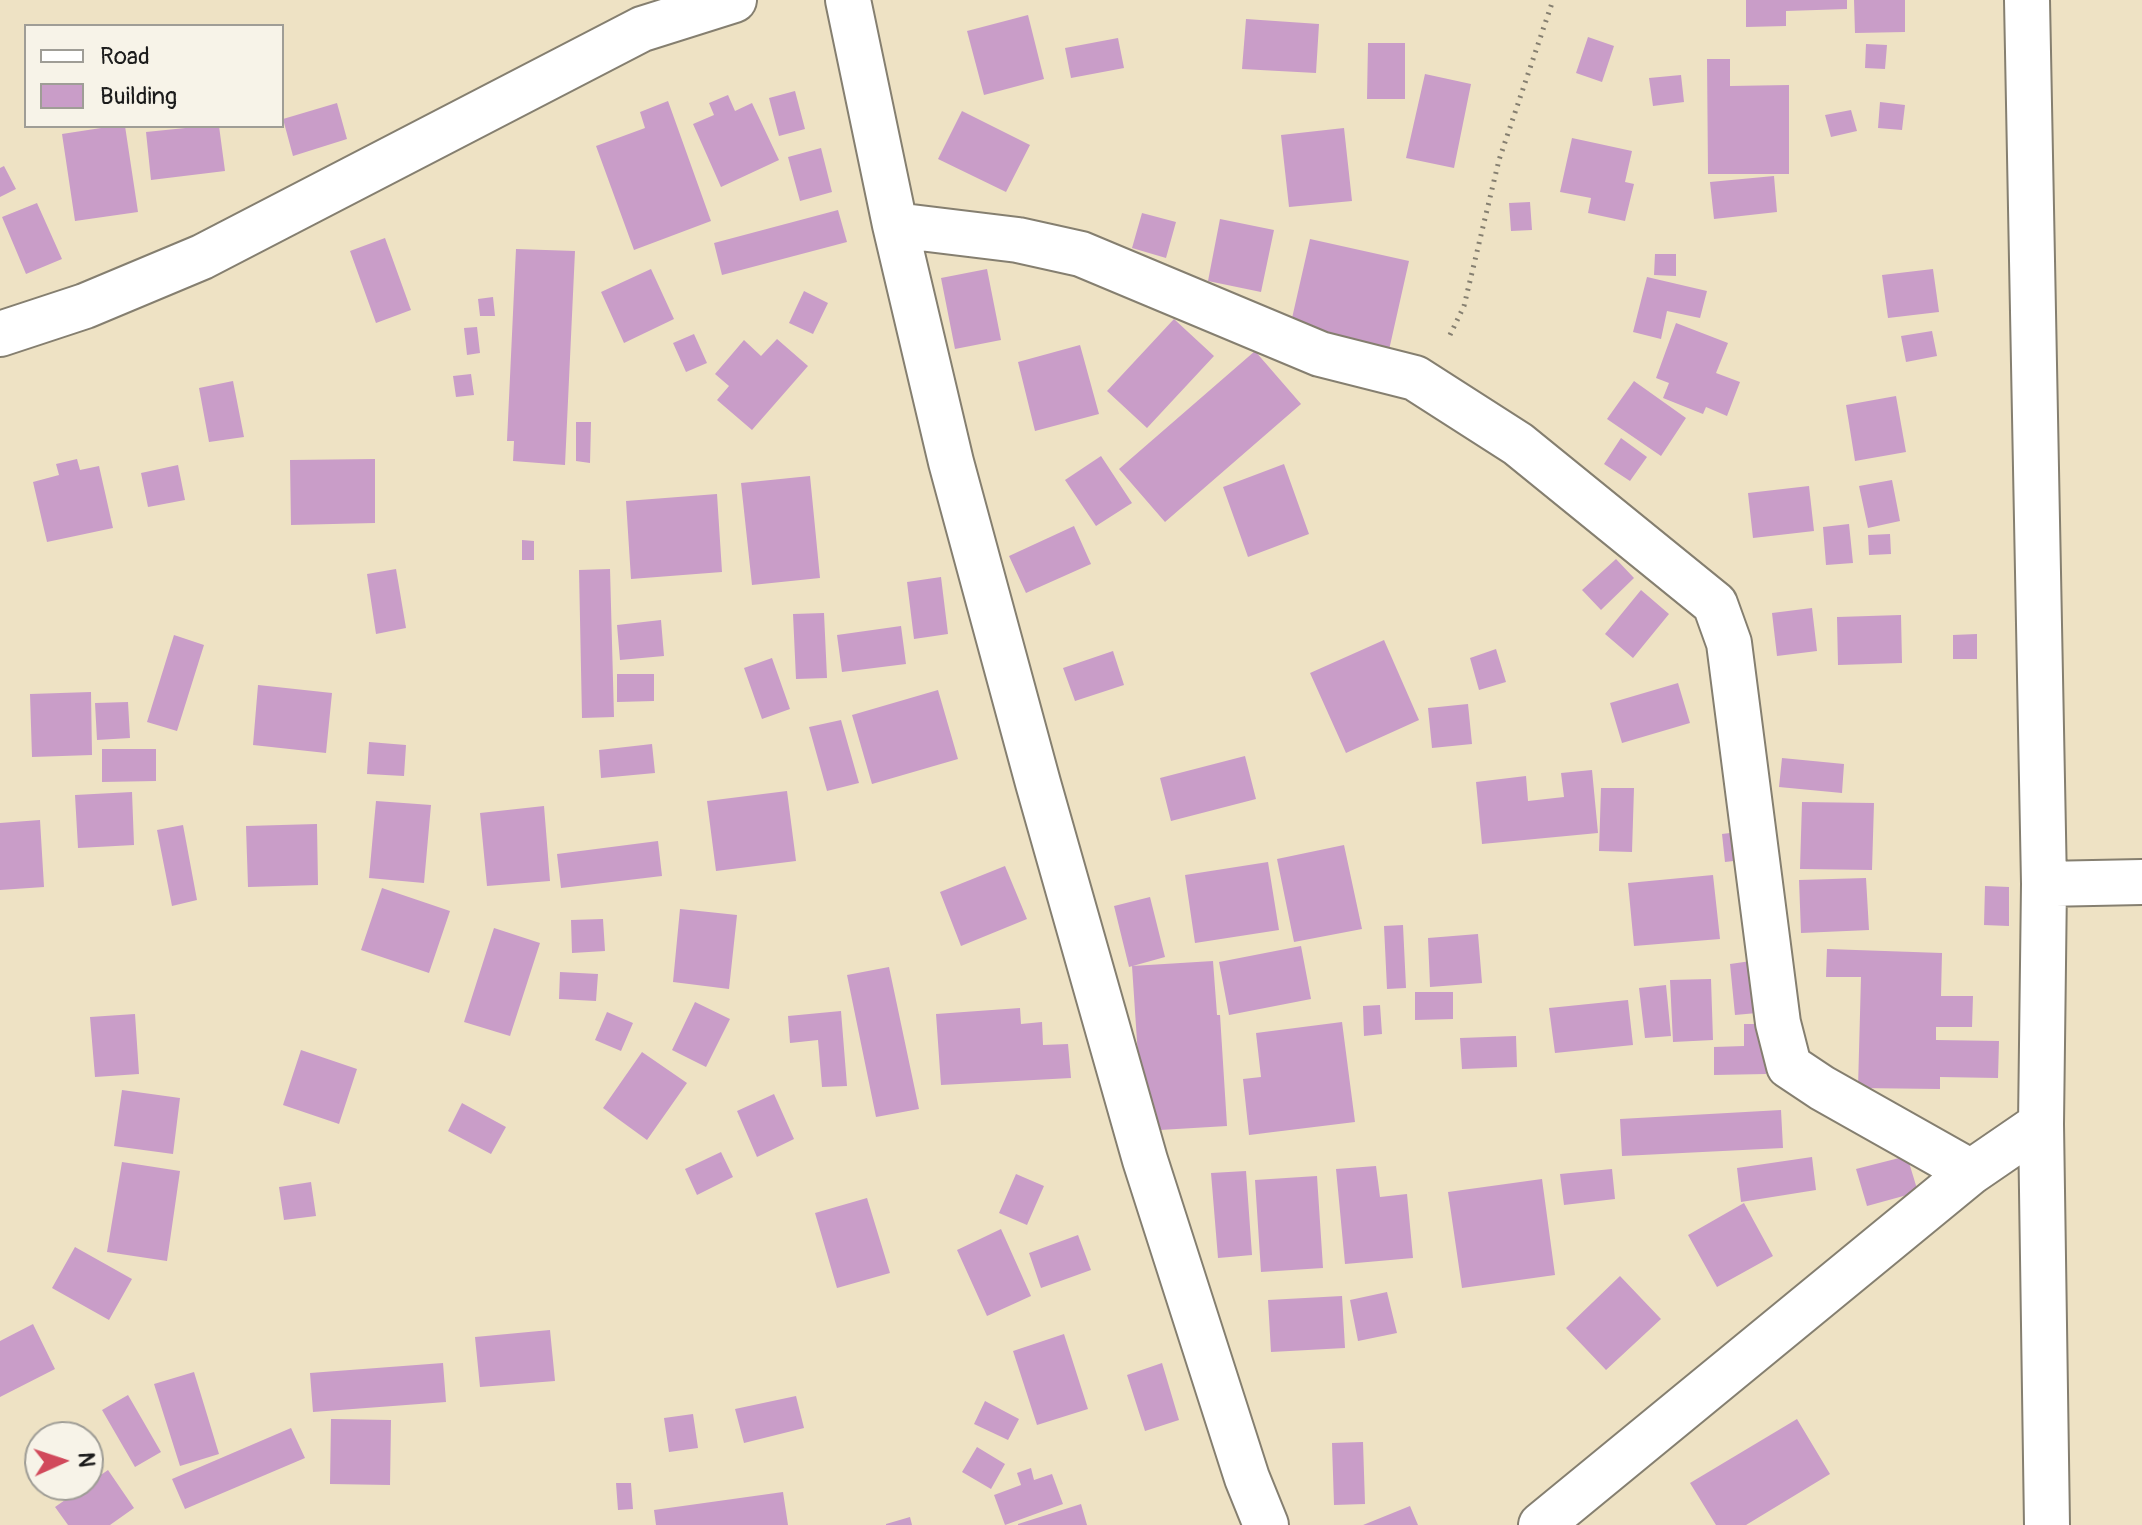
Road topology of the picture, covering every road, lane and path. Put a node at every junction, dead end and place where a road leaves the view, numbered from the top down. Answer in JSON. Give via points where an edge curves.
{"nodes":[{"id":1,"x":734,"y":0,"type":"edge"},
{"id":2,"x":848,"y":0,"type":"edge"},
{"id":3,"x":1553,"y":0,"type":"edge"},
{"id":4,"x":2027,"y":0,"type":"edge"},
{"id":5,"x":637,"y":15,"type":"edge"},
{"id":6,"x":895,"y":225,"type":"junction"},
{"id":7,"x":0,"y":334,"type":"edge"},
{"id":8,"x":1415,"y":378,"type":"junction"},
{"id":9,"x":2142,"y":882,"type":"edge"},
{"id":10,"x":2044,"y":884,"type":"junction"},
{"id":11,"x":2041,"y":1124,"type":"junction"},
{"id":12,"x":1971,"y":1172,"type":"junction"},
{"id":13,"x":1266,"y":1525,"type":"edge"},
{"id":14,"x":1541,"y":1525,"type":"edge"},
{"id":15,"x":2047,"y":1525,"type":"edge"}],
"edges":[{"from":1,"to":5,"type":"street"},
{"from":2,"to":6,"type":"street"},
{"from":3,"to":8,"type":"path","via":[[1499,160],[1464,306],[1446,342]]},
{"from":4,"to":10,"type":"street"},
{"from":5,"to":7,"type":"street","via":[[202,257],[85,306]]},
{"from":6,"to":8,"type":"street","via":[[1018,240],[1081,254],[1320,354]]},
{"from":6,"to":13,"type":"street","via":[[951,462],[1124,1085]]},
{"from":8,"to":12,"type":"street","via":[[1518,444],[1715,604],[1729,643],[1778,1023],[1789,1066]]},
{"from":9,"to":10,"type":"street"},
{"from":10,"to":11,"type":"street"},
{"from":11,"to":12,"type":"street"},
{"from":11,"to":15,"type":"street"},
{"from":12,"to":14,"type":"street"}]}
